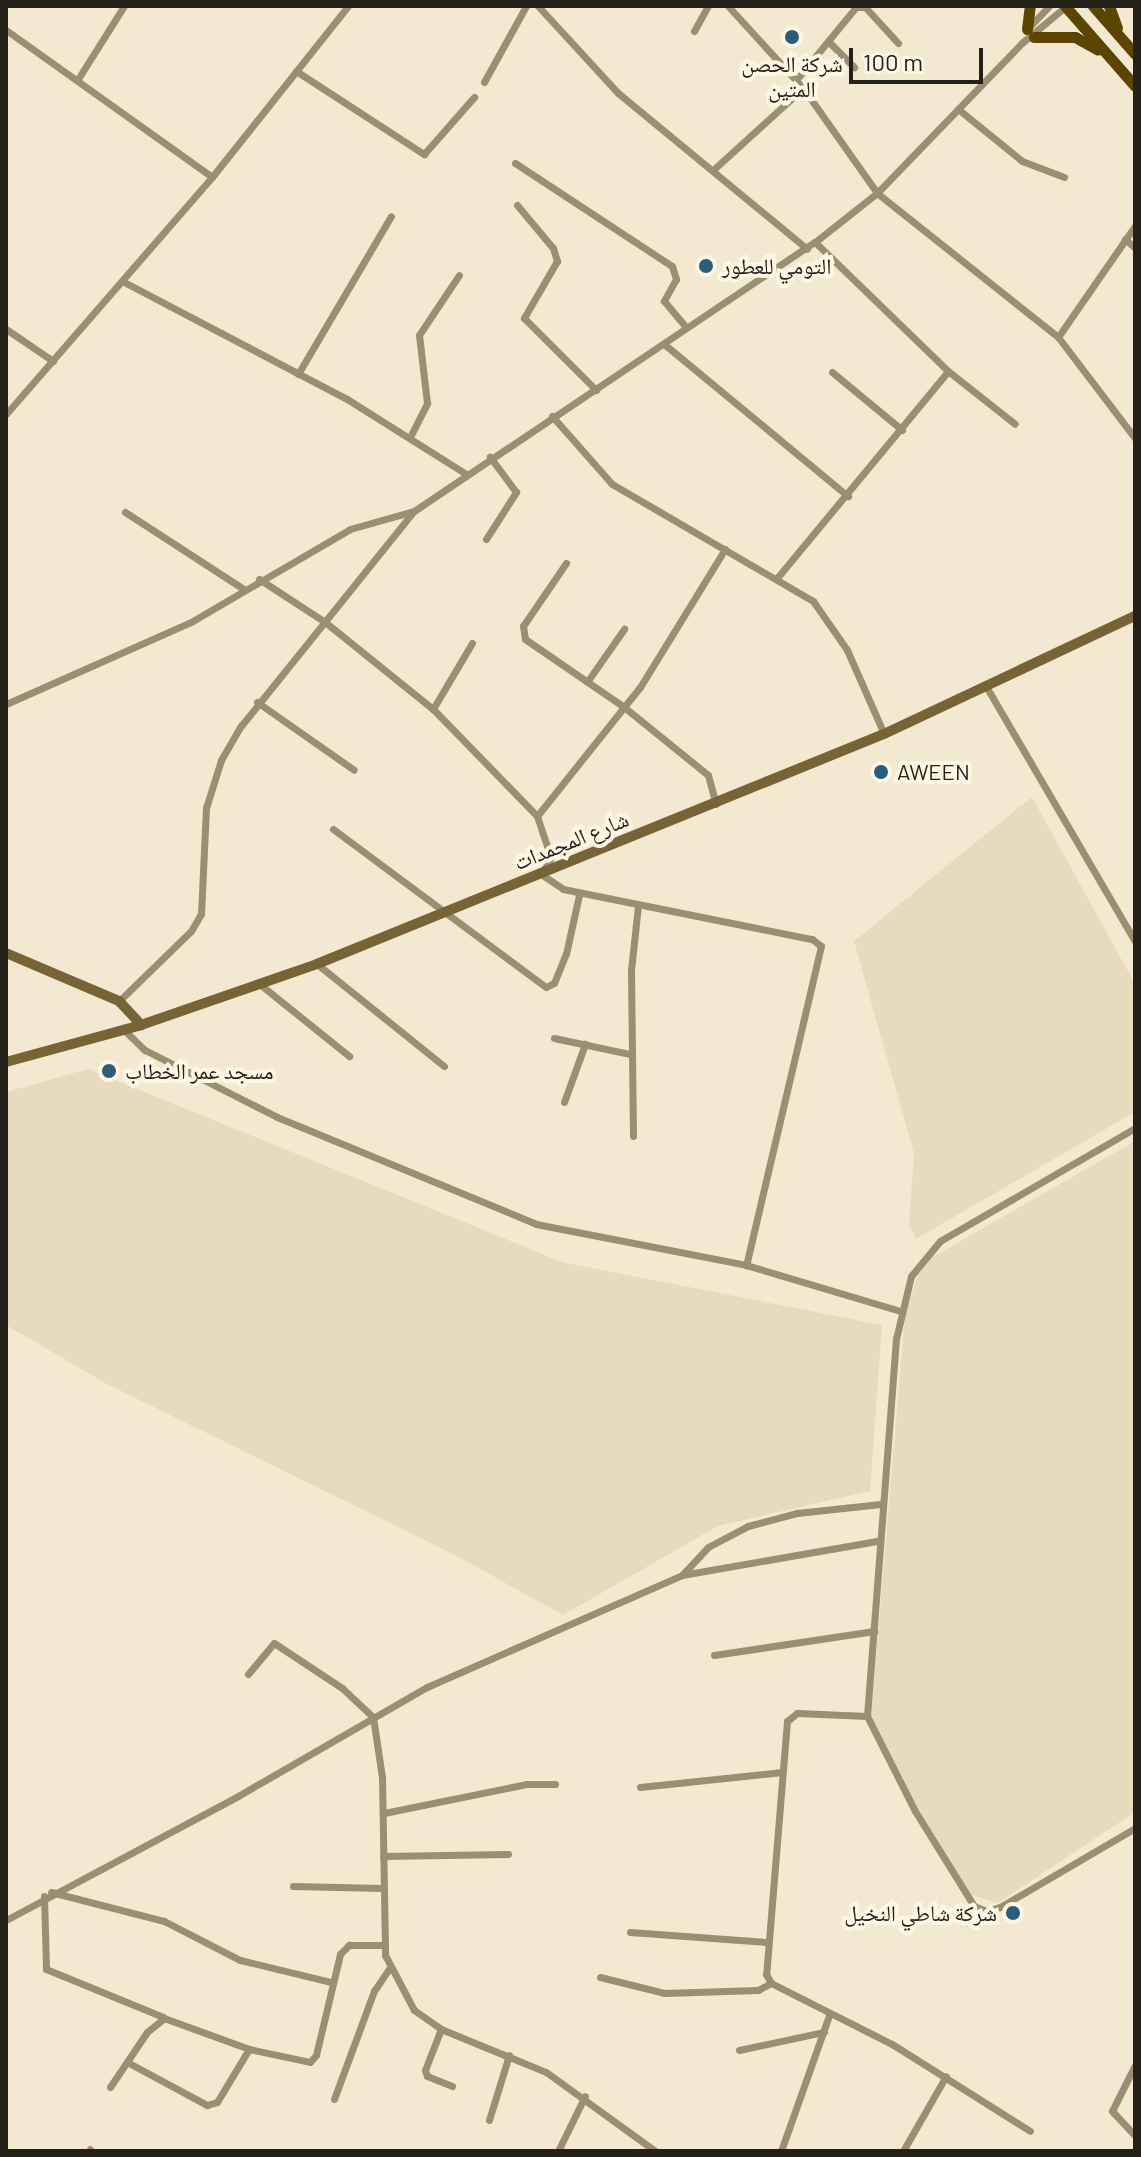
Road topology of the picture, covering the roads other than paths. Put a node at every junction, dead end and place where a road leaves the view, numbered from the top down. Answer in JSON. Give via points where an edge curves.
{"nodes":[{"id":1,"x":124,"y":6,"type":"edge"},
{"id":2,"x":348,"y":6,"type":"edge"},
{"id":3,"x":526,"y":6,"type":"edge"},
{"id":4,"x":538,"y":6,"type":"edge"},
{"id":5,"x":708,"y":6,"type":"edge"},
{"id":6,"x":728,"y":6,"type":"edge"},
{"id":7,"x":1030,"y":6,"type":"edge"},
{"id":8,"x":1049,"y":6,"type":"edge"},
{"id":9,"x":1066,"y":6,"type":"edge"},
{"id":10,"x":1093,"y":6,"type":"edge"},
{"id":11,"x":1109,"y":6,"type":"edge"},
{"id":12,"x":6,"y":30,"type":"edge"},
{"id":13,"x":694,"y":31,"type":"dead end"},
{"id":14,"x":1028,"y":36,"type":"junction"},
{"id":15,"x":1122,"y":39,"type":"junction"},
{"id":16,"x":828,"y":41,"type":"junction"},
{"id":17,"x":898,"y":43,"type":"dead end"},
{"id":18,"x":1135,"y":54,"type":"edge"},
{"id":19,"x":854,"y":67,"type":"dead end"},
{"id":20,"x":1119,"y":67,"type":"junction"},
{"id":21,"x":296,"y":71,"type":"junction"},
{"id":22,"x":78,"y":79,"type":"junction"},
{"id":23,"x":796,"y":80,"type":"junction"},
{"id":24,"x":484,"y":82,"type":"dead end"},
{"id":25,"x":1135,"y":86,"type":"edge"},
{"id":26,"x":803,"y":88,"type":"junction"},
{"id":27,"x":474,"y":97,"type":"dead end"},
{"id":28,"x":958,"y":109,"type":"junction"},
{"id":29,"x":515,"y":163,"type":"dead end"},
{"id":30,"x":713,"y":170,"type":"junction"},
{"id":31,"x":212,"y":177,"type":"junction"},
{"id":32,"x":1064,"y":177,"type":"dead end"},
{"id":33,"x":877,"y":193,"type":"junction"},
{"id":34,"x":517,"y":205,"type":"dead end"},
{"id":35,"x":391,"y":216,"type":"dead end"},
{"id":36,"x":1135,"y":226,"type":"edge"},
{"id":37,"x":1125,"y":239,"type":"junction"},
{"id":38,"x":815,"y":242,"type":"junction"},
{"id":39,"x":1135,"y":248,"type":"edge"},
{"id":40,"x":807,"y":249,"type":"junction"},
{"id":41,"x":459,"y":275,"type":"dead end"},
{"id":42,"x":124,"y":282,"type":"junction"},
{"id":43,"x":686,"y":327,"type":"junction"},
{"id":44,"x":6,"y":329,"type":"edge"},
{"id":45,"x":1058,"y":337,"type":"junction"},
{"id":46,"x":664,"y":344,"type":"junction"},
{"id":47,"x":53,"y":361,"type":"junction"},
{"id":48,"x":948,"y":371,"type":"junction"},
{"id":49,"x":832,"y":372,"type":"dead end"},
{"id":50,"x":298,"y":374,"type":"junction"},
{"id":51,"x":596,"y":390,"type":"junction"},
{"id":52,"x":9,"y":404,"type":"edge"},
{"id":53,"x":6,"y":414,"type":"edge"},
{"id":54,"x":552,"y":416,"type":"junction"},
{"id":55,"x":1015,"y":424,"type":"dead end"},
{"id":56,"x":902,"y":430,"type":"junction"},
{"id":57,"x":410,"y":437,"type":"junction"},
{"id":58,"x":1135,"y":438,"type":"edge"},
{"id":59,"x":490,"y":457,"type":"junction"},
{"id":60,"x":466,"y":474,"type":"junction"},
{"id":61,"x":848,"y":496,"type":"junction"},
{"id":62,"x":414,"y":511,"type":"junction"},
{"id":63,"x":125,"y":512,"type":"dead end"},
{"id":64,"x":486,"y":539,"type":"dead end"},
{"id":65,"x":725,"y":549,"type":"junction"},
{"id":66,"x":566,"y":563,"type":"dead end"},
{"id":67,"x":777,"y":578,"type":"junction"},
{"id":68,"x":259,"y":579,"type":"junction"},
{"id":69,"x":242,"y":588,"type":"junction"},
{"id":70,"x":1135,"y":616,"type":"edge"},
{"id":71,"x":325,"y":622,"type":"junction"},
{"id":72,"x":624,"y":629,"type":"dead end"},
{"id":73,"x":472,"y":643,"type":"dead end"},
{"id":74,"x":587,"y":682,"type":"junction"},
{"id":75,"x":987,"y":688,"type":"junction"},
{"id":76,"x":257,"y":702,"type":"junction"},
{"id":77,"x":6,"y":704,"type":"edge"},
{"id":78,"x":624,"y":707,"type":"junction"},
{"id":79,"x":433,"y":709,"type":"junction"},
{"id":80,"x":884,"y":734,"type":"junction"},
{"id":81,"x":354,"y":770,"type":"dead end"},
{"id":82,"x":716,"y":804,"type":"junction"},
{"id":83,"x":537,"y":816,"type":"junction"},
{"id":84,"x":333,"y":829,"type":"dead end"},
{"id":85,"x":541,"y":874,"type":"junction"},
{"id":86,"x":579,"y":895,"type":"junction"},
{"id":87,"x":638,"y":906,"type":"junction"},
{"id":88,"x":441,"y":915,"type":"junction"},
{"id":89,"x":1135,"y":941,"type":"edge"},
{"id":90,"x":6,"y":953,"type":"edge"},
{"id":91,"x":317,"y":964,"type":"junction"},
{"id":92,"x":262,"y":986,"type":"junction"},
{"id":93,"x":119,"y":1001,"type":"junction"},
{"id":94,"x":141,"y":1025,"type":"junction"},
{"id":95,"x":124,"y":1030,"type":"junction"},
{"id":96,"x":554,"y":1038,"type":"dead end"},
{"id":97,"x":585,"y":1044,"type":"junction"},
{"id":98,"x":630,"y":1054,"type":"junction"},
{"id":99,"x":349,"y":1056,"type":"dead end"},
{"id":100,"x":6,"y":1062,"type":"edge"},
{"id":101,"x":444,"y":1066,"type":"dead end"},
{"id":102,"x":564,"y":1102,"type":"dead end"},
{"id":103,"x":1135,"y":1128,"type":"edge"},
{"id":104,"x":633,"y":1136,"type":"dead end"},
{"id":105,"x":746,"y":1265,"type":"junction"},
{"id":106,"x":900,"y":1311,"type":"junction"},
{"id":107,"x":881,"y":1504,"type":"junction"},
{"id":108,"x":877,"y":1541,"type":"junction"},
{"id":109,"x":682,"y":1575,"type":"junction"},
{"id":110,"x":874,"y":1631,"type":"junction"},
{"id":111,"x":714,"y":1655,"type":"dead end"},
{"id":112,"x":248,"y":1674,"type":"dead end"},
{"id":113,"x":867,"y":1716,"type":"junction"},
{"id":114,"x":373,"y":1717,"type":"junction"},
{"id":115,"x":782,"y":1772,"type":"junction"},
{"id":116,"x":555,"y":1784,"type":"dead end"},
{"id":117,"x":640,"y":1787,"type":"dead end"},
{"id":118,"x":384,"y":1813,"type":"junction"},
{"id":119,"x":1135,"y":1828,"type":"edge"},
{"id":120,"x":508,"y":1854,"type":"dead end"},
{"id":121,"x":383,"y":1856,"type":"junction"},
{"id":122,"x":293,"y":1886,"type":"dead end"},
{"id":123,"x":382,"y":1888,"type":"junction"},
{"id":124,"x":48,"y":1894,"type":"junction"},
{"id":125,"x":6,"y":1920,"type":"edge"},
{"id":126,"x":630,"y":1932,"type":"dead end"},
{"id":127,"x":765,"y":1942,"type":"junction"},
{"id":128,"x":384,"y":1945,"type":"junction"},
{"id":129,"x":389,"y":1969,"type":"junction"},
{"id":130,"x":600,"y":1977,"type":"dead end"},
{"id":131,"x":331,"y":1982,"type":"junction"},
{"id":132,"x":771,"y":1983,"type":"junction"},
{"id":133,"x":830,"y":2013,"type":"junction"},
{"id":134,"x":164,"y":2018,"type":"junction"},
{"id":135,"x":441,"y":2029,"type":"junction"},
{"id":136,"x":824,"y":2032,"type":"junction"},
{"id":137,"x":249,"y":2049,"type":"junction"},
{"id":138,"x":739,"y":2050,"type":"dead end"},
{"id":139,"x":509,"y":2055,"type":"junction"},
{"id":140,"x":127,"y":2062,"type":"junction"},
{"id":141,"x":1135,"y":2065,"type":"edge"},
{"id":142,"x":946,"y":2076,"type":"junction"},
{"id":143,"x":452,"y":2086,"type":"dead end"},
{"id":144,"x":110,"y":2087,"type":"dead end"},
{"id":145,"x":585,"y":2096,"type":"junction"},
{"id":146,"x":334,"y":2099,"type":"dead end"},
{"id":147,"x":489,"y":2120,"type":"dead end"},
{"id":148,"x":1030,"y":2131,"type":"dead end"},
{"id":149,"x":1135,"y":2136,"type":"edge"},
{"id":150,"x":558,"y":2151,"type":"edge"},
{"id":151,"x":655,"y":2151,"type":"edge"},
{"id":152,"x":781,"y":2151,"type":"edge"},
{"id":153,"x":903,"y":2151,"type":"edge"}],
"edges":[{"from":1,"to":22,"type":"street"},
{"from":2,"to":21,"type":"street"},
{"from":3,"to":24,"type":"street"},
{"from":4,"to":30,"type":"street","via":[[618,93]]},
{"from":5,"to":13,"type":"street"},
{"from":6,"to":23,"type":"street"},
{"from":7,"to":14,"type":"main road"},
{"from":8,"to":14,"type":"street"},
{"from":9,"to":14,"type":"street"},
{"from":9,"to":20,"type":"main road"},
{"from":10,"to":15,"type":"main road"},
{"from":11,"to":15,"type":"main road"},
{"from":12,"to":22,"type":"street"},
{"from":14,"to":20,"type":"main road","via":[[1075,37]]},
{"from":14,"to":28,"type":"street"},
{"from":15,"to":18,"type":"main road"},
{"from":16,"to":17,"type":"street","via":[[856,7],[865,7]]},
{"from":16,"to":19,"type":"street"},
{"from":16,"to":23,"type":"street"},
{"from":20,"to":25,"type":"main road"},
{"from":21,"to":27,"type":"street","via":[[424,154]]},
{"from":21,"to":31,"type":"street"},
{"from":22,"to":31,"type":"street"},
{"from":23,"to":26,"type":"street"},
{"from":26,"to":30,"type":"street"},
{"from":26,"to":33,"type":"street"},
{"from":28,"to":32,"type":"street","via":[[1022,161]]},
{"from":28,"to":33,"type":"street"},
{"from":29,"to":43,"type":"street","via":[[672,266],[676,279],[664,301]]},
{"from":30,"to":40,"type":"street"},
{"from":31,"to":42,"type":"street"},
{"from":33,"to":38,"type":"street"},
{"from":33,"to":45,"type":"street"},
{"from":34,"to":51,"type":"street","via":[[553,248],[557,261],[524,318]]},
{"from":35,"to":50,"type":"street"},
{"from":36,"to":37,"type":"street"},
{"from":37,"to":39,"type":"street"},
{"from":37,"to":45,"type":"street"},
{"from":38,"to":40,"type":"street"},
{"from":38,"to":48,"type":"street"},
{"from":40,"to":43,"type":"street"},
{"from":41,"to":57,"type":"street","via":[[419,335],[427,403]]},
{"from":42,"to":47,"type":"street"},
{"from":42,"to":50,"type":"street"},
{"from":43,"to":46,"type":"street"},
{"from":44,"to":47,"type":"street"},
{"from":45,"to":58,"type":"street"},
{"from":46,"to":51,"type":"street"},
{"from":46,"to":61,"type":"street"},
{"from":47,"to":52,"type":"street"},
{"from":48,"to":55,"type":"street"},
{"from":48,"to":56,"type":"street"},
{"from":49,"to":56,"type":"street"},
{"from":50,"to":57,"type":"street"},
{"from":51,"to":54,"type":"street"},
{"from":52,"to":53,"type":"street"},
{"from":54,"to":59,"type":"street"},
{"from":54,"to":65,"type":"street","via":[[612,484]]},
{"from":56,"to":61,"type":"street"},
{"from":57,"to":60,"type":"street"},
{"from":59,"to":60,"type":"street"},
{"from":59,"to":64,"type":"street","via":[[516,492]]},
{"from":60,"to":62,"type":"street"},
{"from":61,"to":67,"type":"street"},
{"from":62,"to":68,"type":"street","via":[[350,529]]},
{"from":62,"to":71,"type":"street"},
{"from":63,"to":69,"type":"street"},
{"from":65,"to":67,"type":"street"},
{"from":65,"to":78,"type":"street"},
{"from":66,"to":74,"type":"street","via":[[522,632]]},
{"from":67,"to":80,"type":"street","via":[[813,601],[832,622]]},
{"from":68,"to":69,"type":"street"},
{"from":68,"to":71,"type":"street"},
{"from":69,"to":77,"type":"street","via":[[191,622]]},
{"from":70,"to":75,"type":"main road","name":"شارع المجمدات"},
{"from":71,"to":76,"type":"street"},
{"from":71,"to":79,"type":"street"},
{"from":72,"to":74,"type":"street"},
{"from":73,"to":79,"type":"street"},
{"from":74,"to":78,"type":"street"},
{"from":75,"to":80,"type":"main road","name":"شارع المجمدات"},
{"from":75,"to":89,"type":"street"},
{"from":76,"to":81,"type":"street"},
{"from":76,"to":93,"type":"street","via":[[221,760],[209,796],[201,914],[191,931]]},
{"from":78,"to":82,"type":"street","via":[[708,775]]},
{"from":78,"to":83,"type":"street"},
{"from":79,"to":83,"type":"street"},
{"from":80,"to":82,"type":"main road","name":"شارع المجمدات"},
{"from":82,"to":85,"type":"main road","name":"شارع المجمدات"},
{"from":83,"to":85,"type":"street","via":[[551,858]]},
{"from":84,"to":88,"type":"street"},
{"from":85,"to":86,"type":"street"},
{"from":85,"to":88,"type":"main road","name":"شارع المجمدات"},
{"from":86,"to":87,"type":"street"},
{"from":86,"to":88,"type":"street","via":[[566,954],[554,983],[546,987]]},
{"from":87,"to":98,"type":"street"},
{"from":87,"to":105,"type":"street","via":[[812,939],[821,946]]},
{"from":88,"to":91,"type":"main road","name":"شارع المجمدات"},
{"from":90,"to":93,"type":"main road"},
{"from":91,"to":92,"type":"main road","name":"شارع المجمدات"},
{"from":91,"to":101,"type":"street"},
{"from":92,"to":94,"type":"main road","name":"شارع المجمدات"},
{"from":92,"to":99,"type":"street"},
{"from":93,"to":94,"type":"main road"},
{"from":94,"to":95,"type":"main road","name":"شارع المجمدات"},
{"from":95,"to":100,"type":"main road","name":"شارع المجمدات"},
{"from":95,"to":105,"type":"street","via":[[145,1050],[277,1117],[536,1224]]},
{"from":96,"to":97,"type":"street"},
{"from":97,"to":98,"type":"street"},
{"from":97,"to":102,"type":"street"},
{"from":98,"to":104,"type":"street"},
{"from":103,"to":106,"type":"street","via":[[940,1241],[911,1276]]},
{"from":105,"to":106,"type":"street"},
{"from":106,"to":107,"type":"street"},
{"from":107,"to":108,"type":"street"},
{"from":107,"to":109,"type":"street","via":[[797,1513],[748,1526],[708,1547]]},
{"from":108,"to":109,"type":"street"},
{"from":108,"to":110,"type":"street"},
{"from":109,"to":114,"type":"street","via":[[427,1687]]},
{"from":110,"to":111,"type":"street"},
{"from":110,"to":113,"type":"street"},
{"from":112,"to":114,"type":"street","via":[[274,1643],[342,1688]]},
{"from":113,"to":115,"type":"street","via":[[792,1716]]},
{"from":113,"to":119,"type":"street","via":[[915,1811],[974,1906],[986,1911],[1000,1907]]},
{"from":114,"to":118,"type":"street"},
{"from":114,"to":124,"type":"street","via":[[179,1828]]},
{"from":115,"to":117,"type":"street"},
{"from":115,"to":127,"type":"street"},
{"from":116,"to":118,"type":"street","via":[[526,1784]]},
{"from":118,"to":121,"type":"street"},
{"from":120,"to":121,"type":"street"},
{"from":121,"to":123,"type":"street"},
{"from":122,"to":123,"type":"street"},
{"from":123,"to":128,"type":"street"},
{"from":124,"to":125,"type":"street"},
{"from":124,"to":131,"type":"street","via":[[164,1921],[240,1960]]},
{"from":124,"to":134,"type":"street","via":[[46,1969]]},
{"from":126,"to":127,"type":"street"},
{"from":127,"to":132,"type":"street"},
{"from":128,"to":129,"type":"street"},
{"from":128,"to":131,"type":"street","via":[[344,1948]]},
{"from":129,"to":135,"type":"street","via":[[414,2010]]},
{"from":129,"to":146,"type":"street","via":[[374,1991]]},
{"from":130,"to":132,"type":"street","via":[[664,1993],[758,1990]]},
{"from":131,"to":137,"type":"street","via":[[314,2059],[305,2062]]},
{"from":132,"to":133,"type":"street"},
{"from":133,"to":136,"type":"street"},
{"from":133,"to":142,"type":"street"},
{"from":134,"to":137,"type":"street"},
{"from":134,"to":140,"type":"street","via":[[147,2032]]},
{"from":135,"to":139,"type":"street"},
{"from":135,"to":143,"type":"street","via":[[425,2070],[427,2076]]},
{"from":136,"to":138,"type":"street"},
{"from":136,"to":152,"type":"street"},
{"from":137,"to":140,"type":"street","via":[[217,2102],[207,2105]]},
{"from":139,"to":145,"type":"street"},
{"from":139,"to":147,"type":"street"},
{"from":140,"to":144,"type":"street"},
{"from":141,"to":149,"type":"street","via":[[1112,2111]]},
{"from":142,"to":148,"type":"street"},
{"from":142,"to":153,"type":"street"},
{"from":145,"to":150,"type":"street"},
{"from":145,"to":151,"type":"street"}]}
